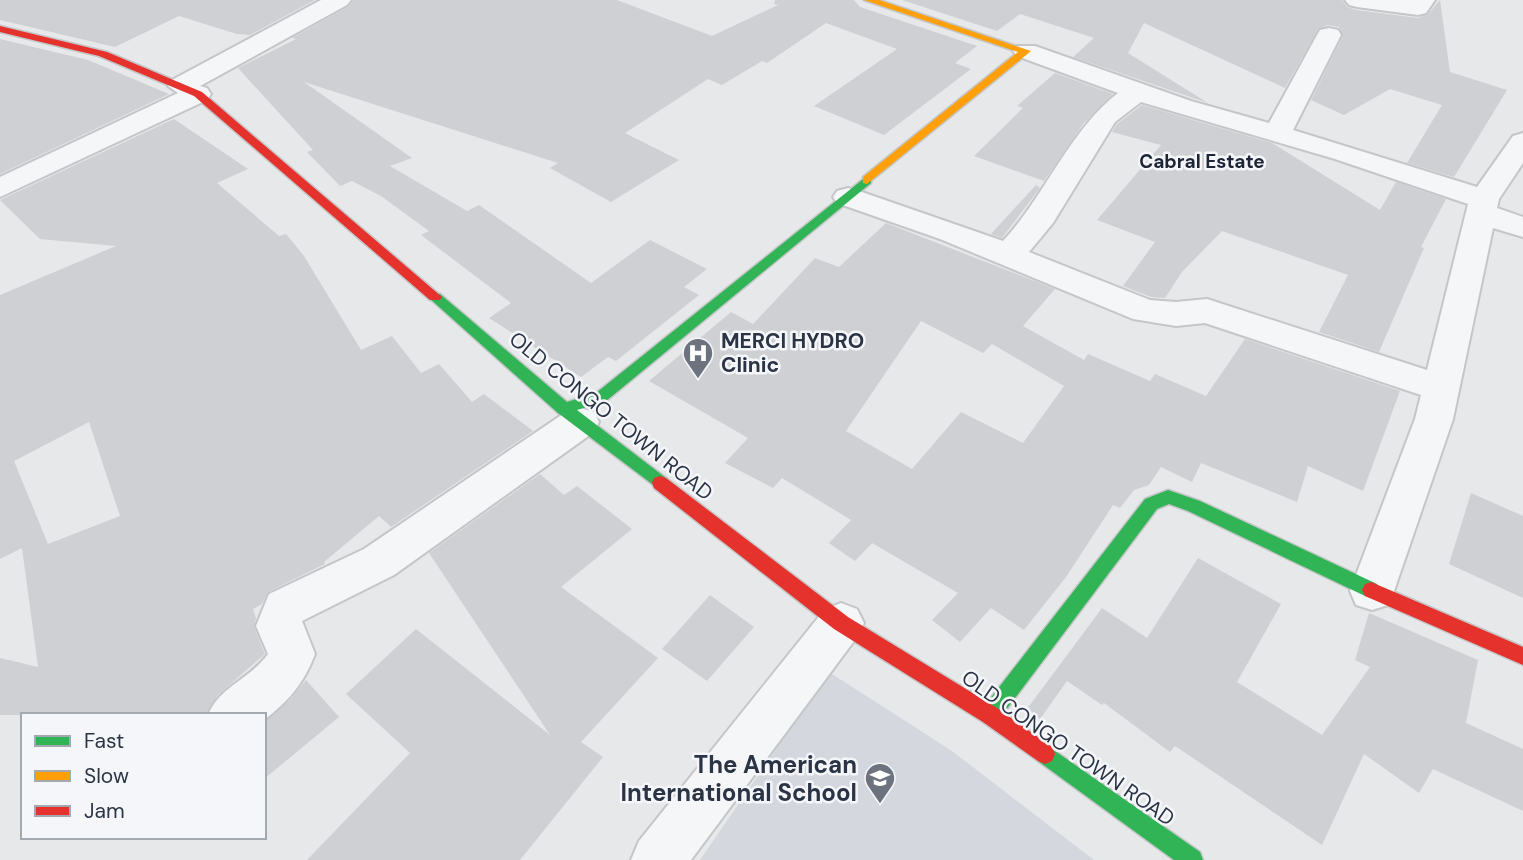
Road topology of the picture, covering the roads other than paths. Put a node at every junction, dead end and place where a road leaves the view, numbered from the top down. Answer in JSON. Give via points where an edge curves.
{"nodes":[{"id":1,"x":339,"y":0,"type":"edge"},
{"id":2,"x":869,"y":0,"type":"edge"},
{"id":3,"x":1357,"y":0,"type":"edge"},
{"id":4,"x":1423,"y":0,"type":"edge"},
{"id":5,"x":0,"y":29,"type":"edge"},
{"id":6,"x":1329,"y":35,"type":"dead end"},
{"id":7,"x":1026,"y":51,"type":"junction"},
{"id":8,"x":190,"y":90,"type":"junction"},
{"id":9,"x":1138,"y":92,"type":"junction"},
{"id":10,"x":1278,"y":134,"type":"junction"},
{"id":11,"x":1523,"y":142,"type":"edge"},
{"id":12,"x":0,"y":188,"type":"edge"},
{"id":13,"x":848,"y":197,"type":"junction"},
{"id":14,"x":1482,"y":206,"type":"junction"},
{"id":15,"x":1523,"y":227,"type":"edge"},
{"id":16,"x":1008,"y":255,"type":"junction"},
{"id":17,"x":1441,"y":388,"type":"junction"},
{"id":18,"x":571,"y":416,"type":"junction"},
{"id":19,"x":1373,"y":591,"type":"junction"},
{"id":20,"x":841,"y":623,"type":"junction"},
{"id":21,"x":1523,"y":656,"type":"edge"},
{"id":22,"x":235,"y":713,"type":"edge"},
{"id":23,"x":990,"y":715,"type":"junction"},
{"id":24,"x":658,"y":860,"type":"edge"},
{"id":25,"x":1192,"y":860,"type":"edge"}],
"edges":[{"from":1,"to":8,"type":"street"},
{"from":2,"to":7,"type":"street"},
{"from":3,"to":4,"type":"street","via":[[1418,8]]},
{"from":5,"to":8,"type":"street","name":"OLD CONGO TOWN ROAD","via":[[103,54]]},
{"from":6,"to":10,"type":"street"},
{"from":7,"to":9,"type":"street"},
{"from":7,"to":13,"type":"street"},
{"from":8,"to":12,"type":"street"},
{"from":8,"to":18,"type":"street","name":"OLD CONGO TOWN ROAD"},
{"from":9,"to":10,"type":"street"},
{"from":9,"to":16,"type":"street","via":[[1105,117],[1037,223]]},
{"from":10,"to":14,"type":"street"},
{"from":11,"to":14,"type":"street"},
{"from":13,"to":16,"type":"street"},
{"from":13,"to":18,"type":"street","via":[[601,397]]},
{"from":14,"to":15,"type":"street"},
{"from":14,"to":17,"type":"street"},
{"from":16,"to":17,"type":"street","via":[[1144,310],[1207,311]]},
{"from":17,"to":19,"type":"street"},
{"from":18,"to":20,"type":"street","name":"OLD CONGO TOWN ROAD"},
{"from":18,"to":22,"type":"street","via":[[379,562],[285,608],[277,628],[292,654],[288,667]]},
{"from":19,"to":21,"type":"street"},
{"from":19,"to":23,"type":"street","via":[[1168,497],[1151,504]]},
{"from":20,"to":23,"type":"street","name":"OLD CONGO TOWN ROAD"},
{"from":20,"to":24,"type":"street"},
{"from":23,"to":25,"type":"street","name":"OLD CONGO TOWN ROAD"}]}
